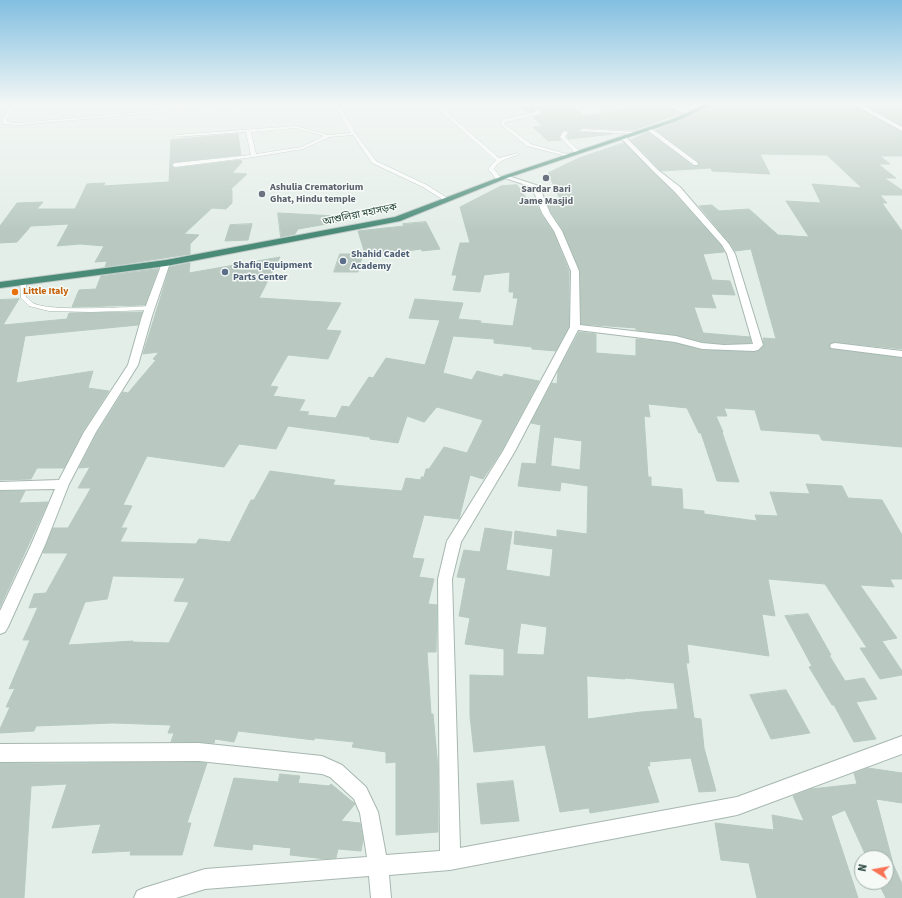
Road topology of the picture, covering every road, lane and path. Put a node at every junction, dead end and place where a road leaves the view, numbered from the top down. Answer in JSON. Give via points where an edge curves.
{"nodes":[{"id":1,"x":252,"y":147,"type":"edge"},
{"id":2,"x":305,"y":147,"type":"edge"},
{"id":3,"x":363,"y":147,"type":"edge"},
{"id":4,"x":483,"y":147,"type":"edge"},
{"id":5,"x":536,"y":147,"type":"edge"},
{"id":6,"x":573,"y":147,"type":"edge"},
{"id":7,"x":593,"y":147,"type":"edge"},
{"id":8,"x":633,"y":147,"type":"edge"},
{"id":9,"x":673,"y":147,"type":"edge"},
{"id":10,"x":578,"y":152,"type":"junction"},
{"id":11,"x":516,"y":154,"type":"dead end"},
{"id":12,"x":254,"y":156,"type":"junction"},
{"id":13,"x":568,"y":156,"type":"junction"},
{"id":14,"x":498,"y":160,"type":"junction"},
{"id":15,"x":175,"y":164,"type":"dead end"},
{"id":16,"x":696,"y":164,"type":"dead end"},
{"id":17,"x":502,"y":178,"type":"junction"},
{"id":18,"x":447,"y":200,"type":"junction"},
{"id":19,"x":166,"y":263,"type":"junction"},
{"id":20,"x":23,"y":282,"type":"junction"},
{"id":21,"x":0,"y":285,"type":"edge"},
{"id":22,"x":150,"y":308,"type":"junction"},
{"id":23,"x":575,"y":327,"type":"junction"},
{"id":24,"x":835,"y":346,"type":"dead end"},
{"id":25,"x":902,"y":354,"type":"edge"},
{"id":26,"x":63,"y":484,"type":"junction"},
{"id":27,"x":0,"y":486,"type":"edge"},
{"id":28,"x":0,"y":628,"type":"edge"},
{"id":29,"x":902,"y":745,"type":"edge"},
{"id":30,"x":0,"y":753,"type":"edge"},
{"id":31,"x":450,"y":860,"type":"junction"},
{"id":32,"x":378,"y":865,"type":"junction"},
{"id":33,"x":144,"y":898,"type":"edge"},
{"id":34,"x":381,"y":898,"type":"edge"}],
"edges":[{"from":1,"to":12,"type":"lane"},
{"from":2,"to":12,"type":"lane"},
{"from":3,"to":18,"type":"lane","via":[[374,162],[425,186]]},
{"from":4,"to":14,"type":"lane"},
{"from":5,"to":13,"type":"lane"},
{"from":6,"to":10,"type":"lane"},
{"from":7,"to":10,"type":"highway","name":"আশুলিয়া মহাসড়ক"},
{"from":8,"to":23,"type":"street","via":[[677,189],[726,244],[758,345],[754,348],[702,346],[676,339]]},
{"from":9,"to":16,"type":"street"},
{"from":10,"to":13,"type":"highway","name":"আশুলিয়া মহাসড়ক"},
{"from":11,"to":14,"type":"lane"},
{"from":12,"to":15,"type":"lane"},
{"from":13,"to":17,"type":"highway","name":"আশুলিয়া মহাসড়ক"},
{"from":14,"to":17,"type":"lane","via":[[492,169]]},
{"from":17,"to":18,"type":"highway","name":"আশুলিয়া মহাসড়ক"},
{"from":17,"to":23,"type":"street","via":[[535,186],[546,213],[558,231],[575,271]]},
{"from":18,"to":19,"type":"highway","name":"আশুলিয়া মহাসড়ক","via":[[397,219]]},
{"from":19,"to":20,"type":"highway","name":"আশুলিয়া মহাসড়ক"},
{"from":19,"to":22,"type":"street"},
{"from":20,"to":21,"type":"highway","name":"আশুলিয়া মহাসড়ক"},
{"from":20,"to":22,"type":"lane","via":[[23,298],[32,305],[49,309]]},
{"from":22,"to":26,"type":"street","via":[[133,365],[90,432]]},
{"from":23,"to":31,"type":"street","via":[[509,451],[454,541],[445,579]]},
{"from":24,"to":25,"type":"street"},
{"from":26,"to":27,"type":"street"},
{"from":26,"to":28,"type":"street"},
{"from":29,"to":31,"type":"street","via":[[737,806]]},
{"from":30,"to":32,"type":"street","via":[[199,752],[322,765],[336,771],[360,793],[369,812]]},
{"from":31,"to":32,"type":"street"},
{"from":32,"to":33,"type":"street","via":[[205,879]]},
{"from":32,"to":34,"type":"street"}]}
